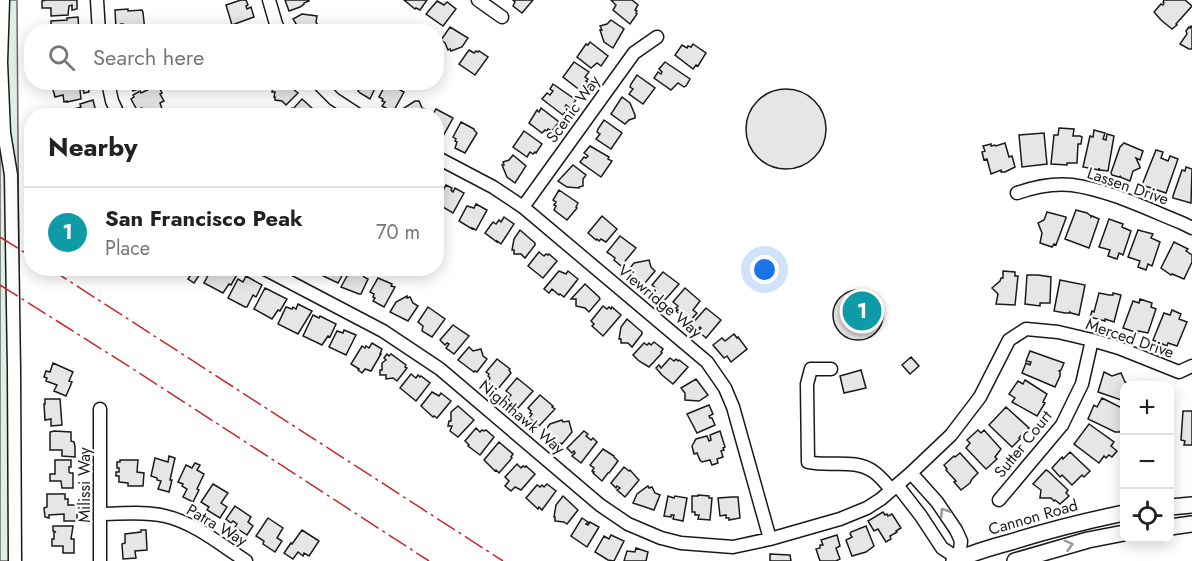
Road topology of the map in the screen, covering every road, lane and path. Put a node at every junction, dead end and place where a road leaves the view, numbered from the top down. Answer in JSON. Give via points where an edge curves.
{"nodes":[{"id":1,"x":3,"y":0,"type":"edge"},
{"id":2,"x":97,"y":0,"type":"edge"},
{"id":3,"x":269,"y":0,"type":"edge"},
{"id":4,"x":478,"y":0,"type":"edge"},
{"id":5,"x":502,"y":17,"type":"dead end"},
{"id":6,"x":98,"y":24,"type":"edge"},
{"id":7,"x":276,"y":24,"type":"edge"},
{"id":8,"x":657,"y":37,"type":"dead end"},
{"id":9,"x":1,"y":62,"type":"edge"},
{"id":10,"x":110,"y":90,"type":"edge"},
{"id":11,"x":325,"y":90,"type":"edge"},
{"id":12,"x":116,"y":108,"type":"edge"},
{"id":13,"x":348,"y":108,"type":"edge"},
{"id":14,"x":444,"y":161,"type":"edge"},
{"id":15,"x":1017,"y":192,"type":"dead end"},
{"id":16,"x":523,"y":207,"type":"junction"},
{"id":17,"x":1192,"y":228,"type":"edge"},
{"id":18,"x":278,"y":276,"type":"edge"},
{"id":19,"x":1092,"y":340,"type":"junction"},
{"id":20,"x":1192,"y":366,"type":"edge"},
{"id":21,"x":831,"y":369,"type":"dead end"},
{"id":22,"x":100,"y":409,"type":"dead end"},
{"id":23,"x":911,"y":473,"type":"junction"},
{"id":24,"x":894,"y":487,"type":"junction"},
{"id":25,"x":999,"y":500,"type":"dead end"},
{"id":26,"x":1192,"y":505,"type":"edge"},
{"id":27,"x":1174,"y":507,"type":"edge"},
{"id":28,"x":100,"y":514,"type":"junction"},
{"id":29,"x":1120,"y":514,"type":"edge"},
{"id":30,"x":1192,"y":525,"type":"edge"},
{"id":31,"x":1174,"y":527,"type":"edge"},
{"id":32,"x":1120,"y":534,"type":"edge"},
{"id":33,"x":770,"y":540,"type":"junction"},
{"id":34,"x":957,"y":560,"type":"edge"},
{"id":35,"x":15,"y":561,"type":"edge"},
{"id":36,"x":100,"y":561,"type":"edge"},
{"id":37,"x":246,"y":561,"type":"edge"},
{"id":38,"x":1015,"y":561,"type":"edge"}],
"edges":[{"from":1,"to":9,"type":"street"},
{"from":2,"to":6,"type":"street"},
{"from":3,"to":7,"type":"street"},
{"from":4,"to":5,"type":"street"},
{"from":8,"to":16,"type":"street","name":"Scenic Way","via":[[634,53]]},
{"from":9,"to":35,"type":"street","via":[[4,133],[11,175]]},
{"from":10,"to":12,"type":"street"},
{"from":11,"to":13,"type":"street"},
{"from":14,"to":16,"type":"street","name":"Viewridge Way"},
{"from":15,"to":17,"type":"street","name":"Lassen Drive","via":[[1070,185],[1099,190]]},
{"from":16,"to":33,"type":"street","name":"Viewridge Way","via":[[707,362],[733,407]]},
{"from":18,"to":33,"type":"street","name":"Nighthawk Way","via":[[383,331],[440,369],[600,505],[628,524],[681,543],[733,547]]},
{"from":19,"to":20,"type":"street","name":"Merced Drive","via":[[1179,372]]},
{"from":19,"to":23,"type":"street","name":"Merced Drive","via":[[1026,329],[1009,340],[980,397],[951,435]]},
{"from":19,"to":25,"type":"street","name":"Sutter Court","via":[[1082,384],[1062,425]]},
{"from":21,"to":24,"type":"street","via":[[811,369],[807,384],[808,462],[852,464],[873,471]]},
{"from":22,"to":28,"type":"street","name":"Milissi Way"},
{"from":23,"to":24,"type":"street","name":"Merced Drive"},
{"from":34,"to":23,"type":"street","one_way":true,"via":[[961,541],[956,530]]},
{"from":24,"to":33,"type":"street","name":"Nighthawk Way","via":[[867,508]]},
{"from":24,"to":34,"type":"street","via":[[921,516],[942,548]]},
{"from":26,"to":27,"type":"main road"},
{"from":28,"to":36,"type":"street","name":"Milissi Way"},
{"from":28,"to":37,"type":"street","name":"Patra Way","via":[[166,516],[194,527]]},
{"from":29,"to":34,"type":"main road","name":"Cannon Road","via":[[1054,529]]},
{"from":30,"to":31,"type":"main road"},
{"from":38,"to":32,"type":"main road","one_way":true}]}
